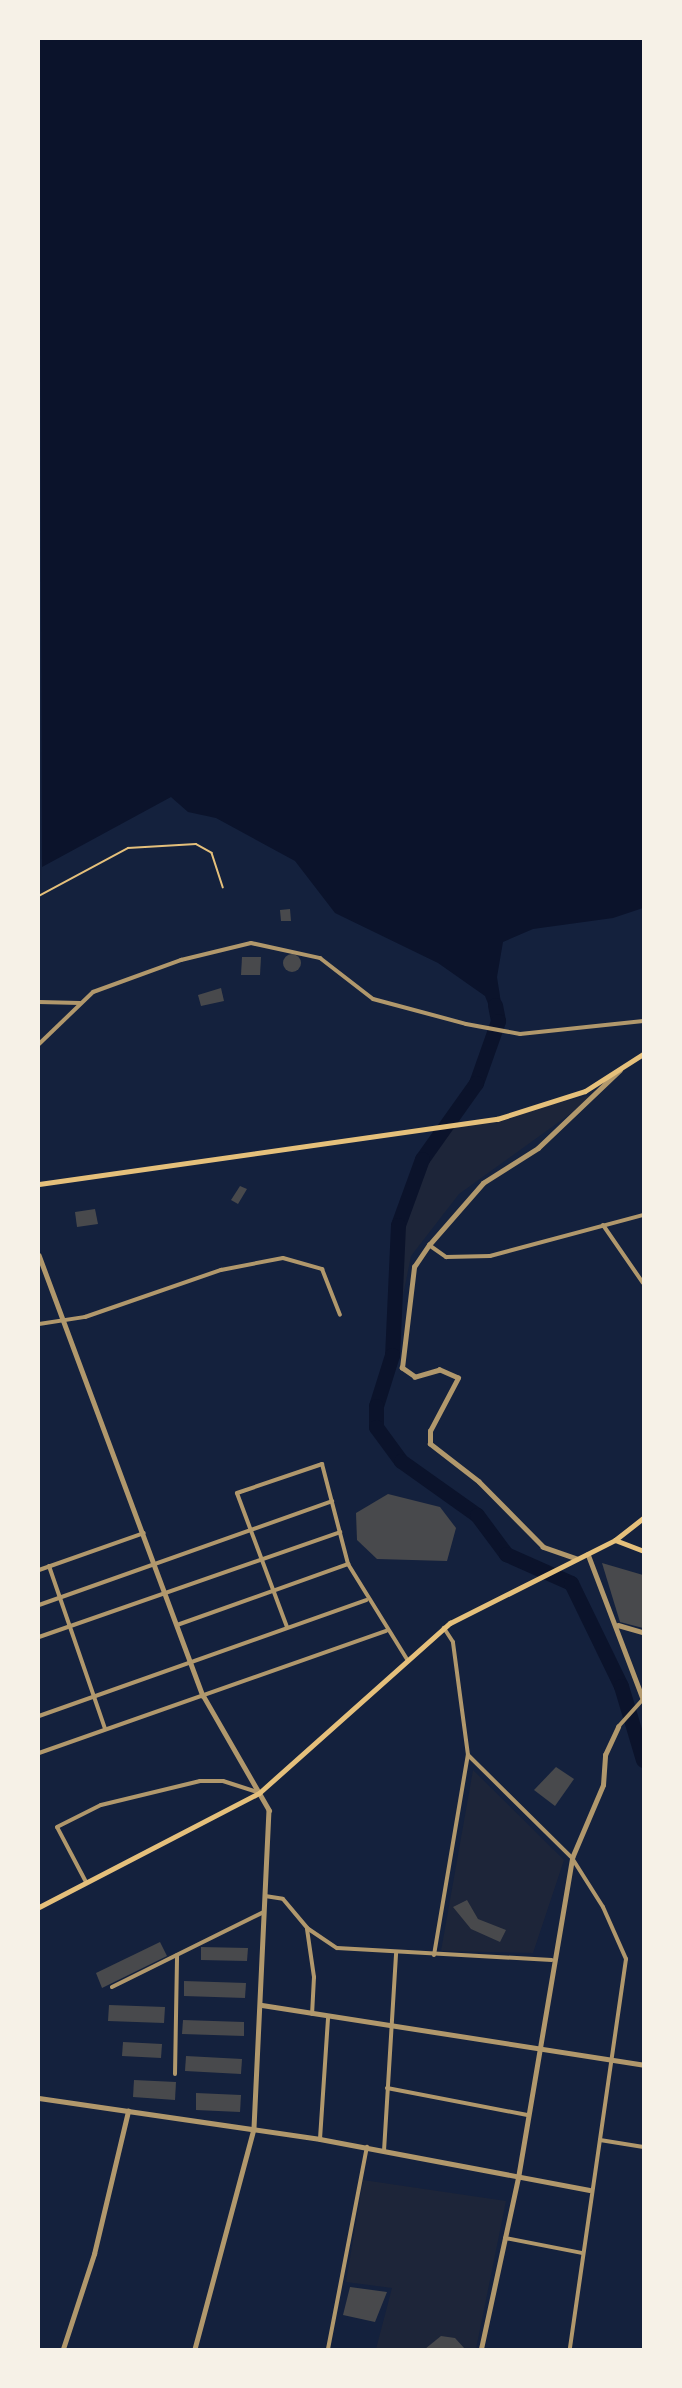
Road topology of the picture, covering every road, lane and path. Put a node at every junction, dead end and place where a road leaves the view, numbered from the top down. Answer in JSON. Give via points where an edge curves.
{"nodes":[{"id":1,"x":223,"y":887,"type":"dead end"},
{"id":2,"x":39,"y":896,"type":"edge"},
{"id":3,"x":39,"y":1002,"type":"edge"},
{"id":4,"x":81,"y":1003,"type":"junction"},
{"id":5,"x":643,"y":1021,"type":"edge"},
{"id":6,"x":39,"y":1044,"type":"edge"},
{"id":7,"x":643,"y":1054,"type":"edge"},
{"id":8,"x":620,"y":1070,"type":"junction"},
{"id":9,"x":39,"y":1184,"type":"edge"},
{"id":10,"x":643,"y":1215,"type":"edge"},
{"id":11,"x":603,"y":1226,"type":"junction"},
{"id":12,"x":429,"y":1245,"type":"junction"},
{"id":13,"x":39,"y":1255,"type":"edge"},
{"id":14,"x":643,"y":1283,"type":"edge"},
{"id":15,"x":340,"y":1315,"type":"dead end"},
{"id":16,"x":63,"y":1320,"type":"junction"},
{"id":17,"x":39,"y":1324,"type":"edge"},
{"id":18,"x":332,"y":1501,"type":"junction"},
{"id":19,"x":643,"y":1518,"type":"edge"},
{"id":20,"x":251,"y":1531,"type":"junction"},
{"id":21,"x":340,"y":1532,"type":"junction"},
{"id":22,"x":145,"y":1533,"type":"junction"},
{"id":23,"x":615,"y":1540,"type":"junction"},
{"id":24,"x":643,"y":1551,"type":"edge"},
{"id":25,"x":588,"y":1554,"type":"junction"},
{"id":26,"x":262,"y":1559,"type":"junction"},
{"id":27,"x":575,"y":1560,"type":"junction"},
{"id":28,"x":156,"y":1564,"type":"junction"},
{"id":29,"x":348,"y":1564,"type":"junction"},
{"id":30,"x":49,"y":1566,"type":"junction"},
{"id":31,"x":39,"y":1569,"type":"edge"},
{"id":32,"x":273,"y":1591,"type":"junction"},
{"id":33,"x":167,"y":1592,"type":"junction"},
{"id":34,"x":61,"y":1598,"type":"junction"},
{"id":35,"x":366,"y":1600,"type":"junction"},
{"id":36,"x":39,"y":1605,"type":"edge"},
{"id":37,"x":71,"y":1625,"type":"junction"},
{"id":38,"x":177,"y":1625,"type":"junction"},
{"id":39,"x":618,"y":1625,"type":"junction"},
{"id":40,"x":287,"y":1627,"type":"junction"},
{"id":41,"x":444,"y":1628,"type":"junction"},
{"id":42,"x":386,"y":1631,"type":"junction"},
{"id":43,"x":643,"y":1632,"type":"edge"},
{"id":44,"x":39,"y":1637,"type":"edge"},
{"id":45,"x":407,"y":1659,"type":"junction"},
{"id":46,"x":190,"y":1661,"type":"junction"},
{"id":47,"x":203,"y":1695,"type":"junction"},
{"id":48,"x":95,"y":1696,"type":"junction"},
{"id":49,"x":643,"y":1699,"type":"edge"},
{"id":50,"x":39,"y":1716,"type":"edge"},
{"id":51,"x":618,"y":1727,"type":"joint"},
{"id":52,"x":105,"y":1729,"type":"junction"},
{"id":53,"x":39,"y":1753,"type":"edge"},
{"id":54,"x":468,"y":1755,"type":"junction"},
{"id":55,"x":259,"y":1793,"type":"junction"},
{"id":56,"x":572,"y":1858,"type":"junction"},
{"id":57,"x":86,"y":1882,"type":"junction"},
{"id":58,"x":265,"y":1896,"type":"junction"},
{"id":59,"x":39,"y":1906,"type":"edge"},
{"id":60,"x":265,"y":1912,"type":"junction"},
{"id":61,"x":307,"y":1928,"type":"junction"},
{"id":62,"x":396,"y":1952,"type":"junction"},
{"id":63,"x":177,"y":1955,"type":"junction"},
{"id":64,"x":434,"y":1955,"type":"junction"},
{"id":65,"x":552,"y":1960,"type":"junction"},
{"id":66,"x":112,"y":1988,"type":"dead end"},
{"id":67,"x":262,"y":2005,"type":"junction"},
{"id":68,"x":312,"y":2015,"type":"junction"},
{"id":69,"x":328,"y":2018,"type":"junction"},
{"id":70,"x":391,"y":2026,"type":"junction"},
{"id":71,"x":537,"y":2047,"type":"junction"},
{"id":72,"x":610,"y":2060,"type":"junction"},
{"id":73,"x":643,"y":2065,"type":"edge"},
{"id":74,"x":174,"y":2074,"type":"dead end"},
{"id":75,"x":387,"y":2088,"type":"junction"},
{"id":76,"x":39,"y":2098,"type":"edge"},
{"id":77,"x":128,"y":2111,"type":"junction"},
{"id":78,"x":527,"y":2115,"type":"junction"},
{"id":79,"x":254,"y":2129,"type":"junction"},
{"id":80,"x":320,"y":2139,"type":"junction"},
{"id":81,"x":600,"y":2140,"type":"junction"},
{"id":82,"x":367,"y":2147,"type":"junction"},
{"id":83,"x":643,"y":2147,"type":"edge"},
{"id":84,"x":384,"y":2151,"type":"junction"},
{"id":85,"x":518,"y":2178,"type":"junction"},
{"id":86,"x":589,"y":2190,"type":"junction"},
{"id":87,"x":505,"y":2238,"type":"junction"},
{"id":88,"x":582,"y":2253,"type":"junction"},
{"id":89,"x":63,"y":2349,"type":"edge"},
{"id":90,"x":195,"y":2349,"type":"edge"},
{"id":91,"x":328,"y":2349,"type":"edge"},
{"id":92,"x":481,"y":2349,"type":"edge"},
{"id":93,"x":570,"y":2349,"type":"edge"}],
"edges":[{"from":1,"to":2,"type":"path","via":[[212,853],[196,843],[128,848]]},
{"from":3,"to":4,"type":"street"},
{"from":4,"to":5,"type":"street","via":[[93,992],[170,964],[251,943],[320,958],[373,999],[414,1014],[488,1029],[520,1034]]},
{"from":4,"to":6,"type":"street"},
{"from":7,"to":8,"type":"main road"},
{"from":8,"to":9,"type":"main road","via":[[544,1107],[465,1124]]},
{"from":8,"to":12,"type":"street","via":[[538,1148],[483,1182]]},
{"from":10,"to":11,"type":"street"},
{"from":11,"to":12,"type":"street","via":[[490,1256],[446,1257]]},
{"from":11,"to":14,"type":"street"},
{"from":12,"to":27,"type":"street","via":[[414,1267],[402,1368],[415,1377],[440,1370],[458,1378],[430,1431],[430,1444],[479,1482],[543,1546]]},
{"from":13,"to":16,"type":"street"},
{"from":15,"to":16,"type":"street","via":[[322,1269],[283,1258],[234,1266]]},
{"from":16,"to":17,"type":"street"},
{"from":16,"to":22,"type":"street"},
{"from":18,"to":20,"type":"street"},
{"from":18,"to":20,"type":"street","via":[[322,1464],[237,1493]]},
{"from":18,"to":21,"type":"street"},
{"from":19,"to":23,"type":"main road"},
{"from":20,"to":26,"type":"street"},
{"from":20,"to":28,"type":"street"},
{"from":21,"to":26,"type":"street"},
{"from":21,"to":29,"type":"street"},
{"from":22,"to":28,"type":"street"},
{"from":22,"to":30,"type":"street"},
{"from":23,"to":24,"type":"main road"},
{"from":23,"to":25,"type":"main road"},
{"from":25,"to":27,"type":"main road"},
{"from":25,"to":39,"type":"street"},
{"from":26,"to":32,"type":"street"},
{"from":26,"to":33,"type":"street"},
{"from":27,"to":41,"type":"main road"},
{"from":28,"to":33,"type":"street"},
{"from":28,"to":34,"type":"street"},
{"from":29,"to":32,"type":"street"},
{"from":29,"to":35,"type":"street"},
{"from":30,"to":31,"type":"street"},
{"from":30,"to":34,"type":"street"},
{"from":32,"to":38,"type":"street"},
{"from":32,"to":40,"type":"street"},
{"from":33,"to":37,"type":"street"},
{"from":33,"to":38,"type":"street"},
{"from":34,"to":36,"type":"street"},
{"from":34,"to":37,"type":"street"},
{"from":35,"to":40,"type":"street"},
{"from":35,"to":42,"type":"street"},
{"from":37,"to":44,"type":"street"},
{"from":37,"to":48,"type":"street"},
{"from":38,"to":46,"type":"street"},
{"from":39,"to":43,"type":"street"},
{"from":39,"to":49,"type":"street"},
{"from":40,"to":46,"type":"street"},
{"from":41,"to":45,"type":"main road"},
{"from":41,"to":54,"type":"street","via":[[453,1642]]},
{"from":42,"to":45,"type":"street"},
{"from":42,"to":47,"type":"street"},
{"from":45,"to":55,"type":"main road"},
{"from":46,"to":47,"type":"street"},
{"from":46,"to":48,"type":"street"},
{"from":47,"to":52,"type":"street"},
{"from":47,"to":55,"type":"street"},
{"from":48,"to":50,"type":"street"},
{"from":48,"to":52,"type":"street"},
{"from":49,"to":51,"type":"street"},
{"from":51,"to":56,"type":"street","via":[[605,1755],[603,1785]]},
{"from":52,"to":53,"type":"street"},
{"from":54,"to":56,"type":"street"},
{"from":54,"to":64,"type":"street"},
{"from":55,"to":57,"type":"main road"},
{"from":55,"to":57,"type":"street","via":[[223,1781],[200,1781],[101,1804],[57,1827]]},
{"from":55,"to":58,"type":"street","via":[[269,1810]]},
{"from":56,"to":65,"type":"street"},
{"from":56,"to":72,"type":"street","via":[[603,1907],[626,1959]]},
{"from":57,"to":59,"type":"main road"},
{"from":58,"to":60,"type":"street"},
{"from":58,"to":61,"type":"street","via":[[283,1899]]},
{"from":60,"to":63,"type":"street"},
{"from":60,"to":67,"type":"street"},
{"from":61,"to":62,"type":"street","via":[[337,1948]]},
{"from":61,"to":68,"type":"street","via":[[314,1977]]},
{"from":62,"to":64,"type":"street"},
{"from":62,"to":70,"type":"street"},
{"from":63,"to":66,"type":"street"},
{"from":63,"to":74,"type":"street"},
{"from":64,"to":65,"type":"street"},
{"from":65,"to":71,"type":"street"},
{"from":67,"to":68,"type":"street"},
{"from":67,"to":79,"type":"street"},
{"from":68,"to":69,"type":"street"},
{"from":69,"to":70,"type":"street"},
{"from":69,"to":80,"type":"street"},
{"from":70,"to":71,"type":"street"},
{"from":70,"to":75,"type":"street"},
{"from":71,"to":72,"type":"street"},
{"from":71,"to":78,"type":"street"},
{"from":72,"to":73,"type":"street"},
{"from":72,"to":81,"type":"street"},
{"from":75,"to":78,"type":"street"},
{"from":75,"to":84,"type":"street"},
{"from":76,"to":77,"type":"street"},
{"from":77,"to":79,"type":"street"},
{"from":77,"to":89,"type":"street","via":[[94,2254]]},
{"from":78,"to":85,"type":"street"},
{"from":79,"to":80,"type":"street"},
{"from":79,"to":90,"type":"street"},
{"from":80,"to":82,"type":"street"},
{"from":81,"to":83,"type":"street"},
{"from":81,"to":86,"type":"street"},
{"from":82,"to":84,"type":"street"},
{"from":82,"to":91,"type":"street"},
{"from":84,"to":85,"type":"street"},
{"from":85,"to":86,"type":"street"},
{"from":85,"to":87,"type":"street"},
{"from":86,"to":88,"type":"street"},
{"from":87,"to":88,"type":"street"},
{"from":87,"to":92,"type":"street"},
{"from":88,"to":93,"type":"street"}]}
